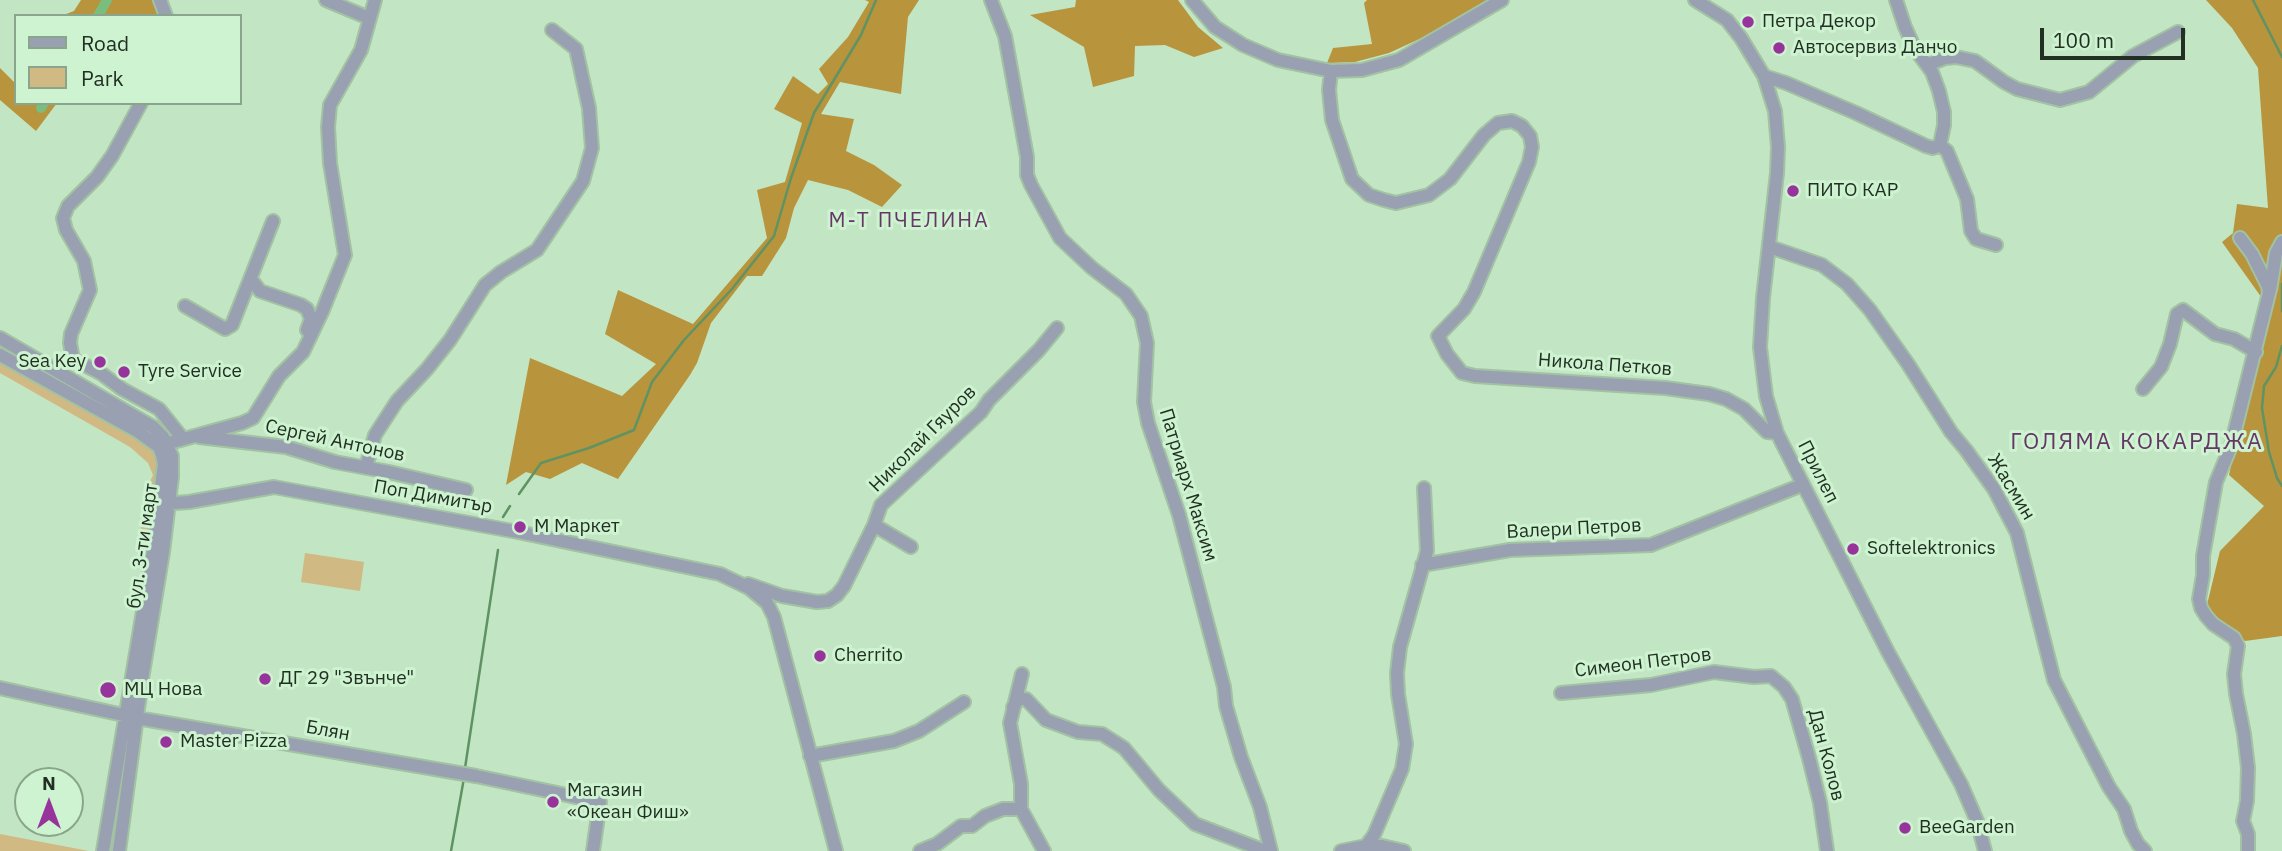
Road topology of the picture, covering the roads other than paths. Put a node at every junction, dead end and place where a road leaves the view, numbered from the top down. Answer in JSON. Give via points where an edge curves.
{"nodes":[{"id":1,"x":326,"y":0,"type":"edge"},
{"id":2,"x":375,"y":0,"type":"edge"},
{"id":3,"x":991,"y":0,"type":"edge"},
{"id":4,"x":1192,"y":0,"type":"edge"},
{"id":5,"x":1502,"y":0,"type":"edge"},
{"id":6,"x":1695,"y":0,"type":"edge"},
{"id":7,"x":1896,"y":0,"type":"edge"},
{"id":8,"x":369,"y":18,"type":"junction"},
{"id":9,"x":552,"y":30,"type":"dead end"},
{"id":10,"x":2178,"y":32,"type":"dead end"},
{"id":11,"x":1927,"y":65,"type":"junction"},
{"id":12,"x":1331,"y":71,"type":"junction"},
{"id":13,"x":1764,"y":76,"type":"junction"},
{"id":14,"x":140,"y":105,"type":"edge"},
{"id":15,"x":1940,"y":145,"type":"junction"},
{"id":16,"x":272,"y":220,"type":"dead end"},
{"id":17,"x":2241,"y":238,"type":"dead end"},
{"id":18,"x":2281,"y":243,"type":"edge"},
{"id":19,"x":1996,"y":245,"type":"dead end"},
{"id":20,"x":1770,"y":247,"type":"junction"},
{"id":21,"x":251,"y":279,"type":"junction"},
{"id":22,"x":2269,"y":293,"type":"junction"},
{"id":23,"x":185,"y":306,"type":"dead end"},
{"id":24,"x":1057,"y":328,"type":"dead end"},
{"id":25,"x":0,"y":338,"type":"edge"},
{"id":26,"x":307,"y":340,"type":"junction"},
{"id":27,"x":2256,"y":352,"type":"junction"},
{"id":28,"x":0,"y":355,"type":"edge"},
{"id":29,"x":2143,"y":389,"type":"dead end"},
{"id":30,"x":1777,"y":432,"type":"junction"},
{"id":31,"x":188,"y":438,"type":"junction"},
{"id":32,"x":163,"y":444,"type":"junction"},
{"id":33,"x":366,"y":467,"type":"junction"},
{"id":34,"x":1802,"y":485,"type":"junction"},
{"id":35,"x":1424,"y":488,"type":"dead end"},
{"id":36,"x":466,"y":490,"type":"dead end"},
{"id":37,"x":165,"y":504,"type":"junction"},
{"id":38,"x":874,"y":525,"type":"junction"},
{"id":39,"x":912,"y":547,"type":"dead end"},
{"id":40,"x":1422,"y":565,"type":"junction"},
{"id":41,"x":720,"y":573,"type":"junction"},
{"id":42,"x":1022,"y":674,"type":"dead end"},
{"id":43,"x":1772,"y":676,"type":"joint"},
{"id":44,"x":0,"y":688,"type":"edge"},
{"id":45,"x":1561,"y":692,"type":"dead end"},
{"id":46,"x":964,"y":702,"type":"dead end"},
{"id":47,"x":1013,"y":707,"type":"junction"},
{"id":48,"x":131,"y":717,"type":"junction"},
{"id":49,"x":810,"y":756,"type":"junction"},
{"id":50,"x":1021,"y":809,"type":"junction"},
{"id":51,"x":1366,"y":846,"type":"junction"},
{"id":52,"x":103,"y":851,"type":"edge"},
{"id":53,"x":120,"y":851,"type":"edge"},
{"id":54,"x":593,"y":851,"type":"edge"},
{"id":55,"x":836,"y":851,"type":"edge"},
{"id":56,"x":920,"y":851,"type":"edge"},
{"id":57,"x":1044,"y":851,"type":"edge"},
{"id":58,"x":1265,"y":851,"type":"edge"},
{"id":59,"x":1271,"y":851,"type":"edge"},
{"id":60,"x":1341,"y":851,"type":"edge"},
{"id":61,"x":1404,"y":851,"type":"edge"},
{"id":62,"x":1827,"y":851,"type":"edge"},
{"id":63,"x":1984,"y":851,"type":"edge"},
{"id":64,"x":2145,"y":851,"type":"edge"},
{"id":65,"x":2248,"y":851,"type":"edge"}],
"edges":[{"from":1,"to":8,"type":"street"},
{"from":2,"to":8,"type":"street"},
{"from":3,"to":59,"type":"street","name":"Патриарх Максим","via":[[1005,36],[1031,185],[1060,238],[1126,294],[1141,316],[1147,343],[1144,402],[1148,423],[1179,515],[1226,706]]},
{"from":4,"to":12,"type":"street","via":[[1215,27],[1243,45],[1278,60]]},
{"from":5,"to":12,"type":"street","via":[[1399,60],[1363,70]]},
{"from":6,"to":13,"type":"street","name":"Прилеп","via":[[1727,20]]},
{"from":7,"to":11,"type":"street","via":[[1915,49]]},
{"from":8,"to":26,"type":"street","via":[[361,50],[330,105],[330,163],[345,256]]},
{"from":9,"to":33,"type":"street","via":[[576,49],[589,108],[592,148],[583,181],[537,250],[485,285],[450,340],[397,401],[375,435]]},
{"from":10,"to":11,"type":"street","via":[[2133,56],[2089,92],[2060,100],[2017,89],[1975,61],[1956,57]]},
{"from":11,"to":15,"type":"street","via":[[1944,112]]},
{"from":12,"to":30,"type":"street","name":"Никола Петков","via":[[1332,120],[1352,179],[1369,195],[1384,200],[1396,203],[1430,195],[1450,179],[1498,123],[1511,121],[1530,136],[1529,162],[1474,292],[1464,310],[1438,336],[1462,373],[1693,391],[1726,399],[1768,432]]},
{"from":13,"to":15,"type":"street","via":[[1926,146]]},
{"from":13,"to":20,"type":"street","name":"Прилеп","via":[[1775,111],[1778,147]]},
{"from":14,"to":31,"type":"street","via":[[112,156],[68,206],[63,218],[84,261],[90,290],[70,343],[73,359],[159,409]]},
{"from":15,"to":19,"type":"street","via":[[1968,199],[1971,231],[1976,239]]},
{"from":16,"to":21,"type":"street"},
{"from":17,"to":22,"type":"street"},
{"from":18,"to":22,"type":"street"},
{"from":20,"to":30,"type":"street","name":"Прилеп","via":[[1760,347],[1766,396]]},
{"from":20,"to":64,"type":"street","name":"Жасмин","via":[[1822,265],[1847,284],[1870,310],[1994,489],[2017,534],[2054,680]]},
{"from":21,"to":23,"type":"street","via":[[232,325],[225,329]]},
{"from":21,"to":26,"type":"street","via":[[260,292],[307,309],[311,320]]},
{"from":22,"to":27,"type":"street"},
{"from":24,"to":38,"type":"street","name":"Николай Гяуров","via":[[981,412],[881,505]]},
{"from":25,"to":32,"type":"street","via":[[153,427]]},
{"from":26,"to":31,"type":"street","via":[[253,418]]},
{"from":27,"to":29,"type":"street","via":[[2215,334],[2183,310],[2177,314],[2161,367]]},
{"from":27,"to":65,"type":"street","via":[[2231,446],[2216,482],[2199,599],[2206,616],[2238,646],[2234,674],[2248,768],[2243,821]]},
{"from":28,"to":32,"type":"street"},
{"from":30,"to":34,"type":"street","name":"Прилеп"},
{"from":31,"to":32,"type":"street","name":"Сергей Антонов"},
{"from":31,"to":33,"type":"street","name":"Сергей Антонов","via":[[286,447]]},
{"from":32,"to":37,"type":"street","name":"бул. 3-ти март","via":[[173,463]]},
{"from":33,"to":36,"type":"street","name":"Сергей Антонов"},
{"from":34,"to":40,"type":"street","name":"Валери Петров","via":[[1651,545],[1510,550]]},
{"from":34,"to":63,"type":"street","name":"Прилеп","via":[[1961,784]]},
{"from":35,"to":40,"type":"street","via":[[1427,551]]},
{"from":37,"to":41,"type":"street","name":"Поп Димитър","via":[[274,487]]},
{"from":37,"to":48,"type":"street","name":"бул. 3-ти март"},
{"from":38,"to":39,"type":"street"},
{"from":38,"to":41,"type":"street","name":"Николай Гяуров","via":[[844,586],[828,601],[782,596]]},
{"from":40,"to":51,"type":"street","via":[[1397,673],[1406,744],[1402,769]]},
{"from":41,"to":49,"type":"street","name":"Поп Димитър","via":[[767,603],[774,617]]},
{"from":42,"to":47,"type":"street"},
{"from":43,"to":45,"type":"street","name":"Симеон Петров","via":[[1714,672],[1651,685]]},
{"from":43,"to":62,"type":"street","name":"Дан Колов","via":[[1792,699]]},
{"from":44,"to":48,"type":"street","name":"Блян"},
{"from":46,"to":49,"type":"street","via":[[919,732],[894,741]]},
{"from":47,"to":50,"type":"street","via":[[1010,723]]},
{"from":47,"to":58,"type":"street","via":[[1019,699],[1026,699],[1046,720],[1078,732],[1102,734],[1124,748],[1195,824]]},
{"from":48,"to":52,"type":"street","name":"бул. 3-ти март"},
{"from":48,"to":53,"type":"street","name":"бул. 3-ти март"},
{"from":48,"to":54,"type":"street","name":"Блян","via":[[600,802]]},
{"from":49,"to":55,"type":"street","name":"Поп Димитър"},
{"from":50,"to":56,"type":"street","via":[[992,813]]},
{"from":50,"to":57,"type":"street"},
{"from":51,"to":60,"type":"street"},
{"from":51,"to":61,"type":"street"}]}
